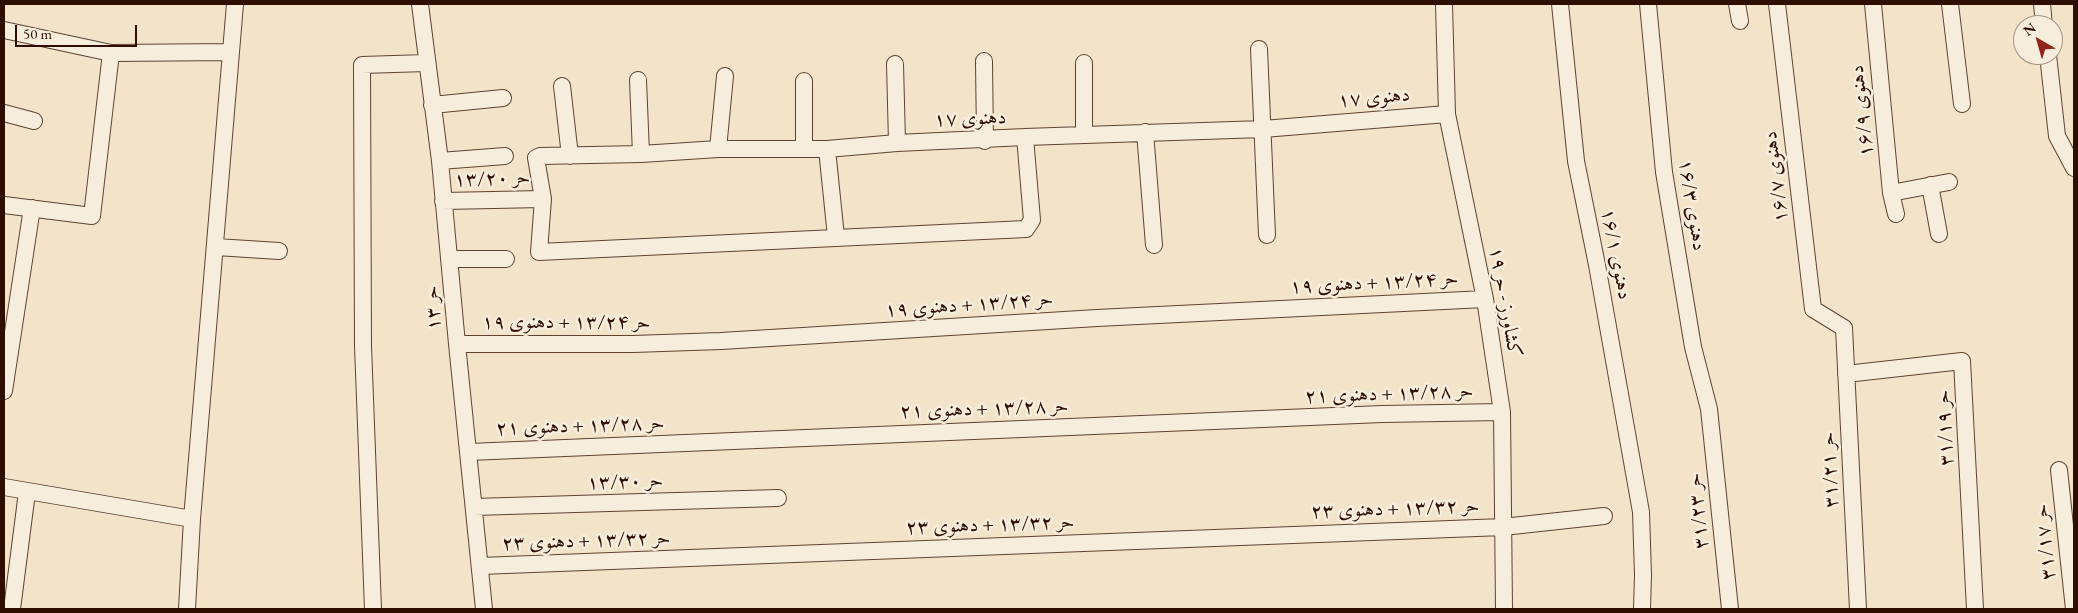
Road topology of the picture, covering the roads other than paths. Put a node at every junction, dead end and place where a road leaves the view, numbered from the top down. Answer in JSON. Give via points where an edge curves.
{"nodes":[{"id":1,"x":235,"y":4,"type":"edge"},
{"id":2,"x":420,"y":4,"type":"edge"},
{"id":3,"x":1444,"y":4,"type":"edge"},
{"id":4,"x":1560,"y":4,"type":"edge"},
{"id":5,"x":1648,"y":4,"type":"edge"},
{"id":6,"x":1738,"y":4,"type":"edge"},
{"id":7,"x":1776,"y":4,"type":"edge"},
{"id":8,"x":1873,"y":4,"type":"edge"},
{"id":9,"x":1950,"y":4,"type":"edge"},
{"id":10,"x":1740,"y":21,"type":"dead end"},
{"id":11,"x":4,"y":30,"type":"edge"},
{"id":12,"x":1259,"y":49,"type":"dead end"},
{"id":13,"x":231,"y":52,"type":"junction"},
{"id":14,"x":111,"y":53,"type":"junction"},
{"id":15,"x":984,"y":61,"type":"dead end"},
{"id":16,"x":426,"y":63,"type":"junction"},
{"id":17,"x":1084,"y":63,"type":"dead end"},
{"id":18,"x":895,"y":64,"type":"dead end"},
{"id":19,"x":2049,"y":65,"type":"edge"},
{"id":20,"x":724,"y":76,"type":"dead end"},
{"id":21,"x":638,"y":80,"type":"dead end"},
{"id":22,"x":804,"y":81,"type":"dead end"},
{"id":23,"x":562,"y":86,"type":"dead end"},
{"id":24,"x":502,"y":98,"type":"dead end"},
{"id":25,"x":1962,"y":104,"type":"dead end"},
{"id":26,"x":432,"y":105,"type":"junction"},
{"id":27,"x":4,"y":113,"type":"edge"},
{"id":28,"x":1447,"y":114,"type":"junction"},
{"id":29,"x":34,"y":121,"type":"dead end"},
{"id":30,"x":1263,"y":129,"type":"junction"},
{"id":31,"x":1145,"y":132,"type":"junction"},
{"id":32,"x":1084,"y":135,"type":"junction"},
{"id":33,"x":1025,"y":137,"type":"junction"},
{"id":34,"x":985,"y":141,"type":"junction"},
{"id":35,"x":897,"y":142,"type":"junction"},
{"id":36,"x":718,"y":149,"type":"junction"},
{"id":37,"x":804,"y":149,"type":"junction"},
{"id":38,"x":827,"y":149,"type":"junction"},
{"id":39,"x":640,"y":154,"type":"junction"},
{"id":40,"x":505,"y":156,"type":"dead end"},
{"id":41,"x":570,"y":156,"type":"junction"},
{"id":42,"x":440,"y":161,"type":"junction"},
{"id":43,"x":2072,"y":161,"type":"edge"},
{"id":44,"x":1949,"y":182,"type":"dead end"},
{"id":45,"x":1930,"y":185,"type":"junction"},
{"id":46,"x":1891,"y":193,"type":"junction"},
{"id":47,"x":543,"y":199,"type":"junction"},
{"id":48,"x":444,"y":201,"type":"junction"},
{"id":49,"x":4,"y":205,"type":"edge"},
{"id":50,"x":32,"y":208,"type":"junction"},
{"id":51,"x":1896,"y":214,"type":"dead end"},
{"id":52,"x":1939,"y":234,"type":"dead end"},
{"id":53,"x":1267,"y":235,"type":"dead end"},
{"id":54,"x":836,"y":237,"type":"junction"},
{"id":55,"x":1154,"y":245,"type":"dead end"},
{"id":56,"x":216,"y":247,"type":"junction"},
{"id":57,"x":279,"y":251,"type":"dead end"},
{"id":58,"x":450,"y":259,"type":"junction"},
{"id":59,"x":506,"y":259,"type":"dead end"},
{"id":60,"x":1484,"y":299,"type":"junction"},
{"id":61,"x":1844,"y":328,"type":"joint"},
{"id":62,"x":457,"y":344,"type":"junction"},
{"id":63,"x":1846,"y":374,"type":"junction"},
{"id":64,"x":4,"y":391,"type":"edge"},
{"id":65,"x":1709,"y":409,"type":"joint"},
{"id":66,"x":1502,"y":412,"type":"junction"},
{"id":67,"x":469,"y":452,"type":"junction"},
{"id":68,"x":2059,"y":470,"type":"dead end"},
{"id":69,"x":4,"y":487,"type":"edge"},
{"id":70,"x":27,"y":492,"type":"junction"},
{"id":71,"x":778,"y":498,"type":"dead end"},
{"id":72,"x":474,"y":508,"type":"junction"},
{"id":73,"x":1604,"y":516,"type":"dead end"},
{"id":74,"x":192,"y":519,"type":"junction"},
{"id":75,"x":1503,"y":527,"type":"junction"},
{"id":76,"x":480,"y":566,"type":"junction"},
{"id":77,"x":12,"y":609,"type":"edge"},
{"id":78,"x":187,"y":609,"type":"edge"},
{"id":79,"x":373,"y":609,"type":"edge"},
{"id":80,"x":484,"y":609,"type":"edge"},
{"id":81,"x":1504,"y":609,"type":"edge"},
{"id":82,"x":1642,"y":609,"type":"edge"},
{"id":83,"x":1730,"y":609,"type":"edge"},
{"id":84,"x":1858,"y":609,"type":"edge"},
{"id":85,"x":1975,"y":609,"type":"edge"},
{"id":86,"x":2074,"y":609,"type":"edge"}],
"edges":[{"from":1,"to":13,"type":"street"},
{"from":2,"to":16,"type":"street","name":"حر ۱۳"},
{"from":3,"to":28,"type":"street","name":"کشاورز - حر ۱۹"},
{"from":4,"to":82,"type":"street","name":"دهنوی ۱۶/۱","via":[[1576,161],[1641,512]]},
{"from":5,"to":65,"type":"street","name":"دهنوی ۱۶/۳","via":[[1664,172],[1693,347]]},
{"from":6,"to":10,"type":"street"},
{"from":7,"to":61,"type":"street","name":"دهنوی ۱۶/۷","via":[[1813,309]]},
{"from":8,"to":46,"type":"street","name":"دهنوی ۱۶/۹"},
{"from":9,"to":25,"type":"street"},
{"from":11,"to":14,"type":"street"},
{"from":12,"to":30,"type":"street"},
{"from":13,"to":14,"type":"street"},
{"from":13,"to":56,"type":"street"},
{"from":14,"to":50,"type":"street","via":[[92,216]]},
{"from":15,"to":34,"type":"street"},
{"from":16,"to":26,"type":"street","name":"حر ۱۳"},
{"from":16,"to":79,"type":"street","via":[[362,65],[362,346]]},
{"from":17,"to":32,"type":"street"},
{"from":18,"to":35,"type":"street"},
{"from":19,"to":43,"type":"street","via":[[2057,136]]},
{"from":20,"to":36,"type":"street"},
{"from":21,"to":39,"type":"street"},
{"from":22,"to":37,"type":"street"},
{"from":23,"to":41,"type":"street"},
{"from":24,"to":26,"type":"street"},
{"from":26,"to":42,"type":"street","name":"حر ۱۳"},
{"from":27,"to":29,"type":"street"},
{"from":28,"to":30,"type":"street","name":"دهنوی ۱۷"},
{"from":28,"to":60,"type":"street","name":"کشاورز - حر ۱۹"},
{"from":30,"to":31,"type":"street","name":"دهنوی ۱۷"},
{"from":30,"to":53,"type":"street"},
{"from":31,"to":32,"type":"street","name":"دهنوی ۱۷"},
{"from":31,"to":55,"type":"street"},
{"from":32,"to":33,"type":"street","name":"دهنوی ۱۷"},
{"from":33,"to":34,"type":"street","name":"دهنوی ۱۷"},
{"from":33,"to":54,"type":"street","via":[[1032,220],[1026,229]]},
{"from":34,"to":35,"type":"street","name":"دهنوی ۱۷"},
{"from":35,"to":38,"type":"street","name":"دهنوی ۱۷"},
{"from":36,"to":37,"type":"street","name":"دهنوی ۱۷"},
{"from":36,"to":39,"type":"street","name":"دهنوی ۱۷"},
{"from":37,"to":38,"type":"street","name":"دهنوی ۱۷"},
{"from":38,"to":54,"type":"street"},
{"from":39,"to":41,"type":"street","name":"دهنوی ۱۷"},
{"from":40,"to":42,"type":"street"},
{"from":41,"to":47,"type":"street","name":"دهنوی ۱۷","via":[[536,158]]},
{"from":42,"to":48,"type":"street","name":"حر ۱۳"},
{"from":44,"to":45,"type":"street"},
{"from":45,"to":46,"type":"street"},
{"from":45,"to":52,"type":"street"},
{"from":46,"to":51,"type":"street","name":"دهنوی ۱۶/۹"},
{"from":47,"to":48,"type":"street","name":"حر ۱۳/۲۰"},
{"from":47,"to":54,"type":"street","via":[[539,252]]},
{"from":48,"to":58,"type":"street","name":"حر ۱۳"},
{"from":49,"to":50,"type":"street"},
{"from":50,"to":64,"type":"street"},
{"from":56,"to":57,"type":"street"},
{"from":56,"to":74,"type":"street"},
{"from":58,"to":59,"type":"street"},
{"from":58,"to":62,"type":"street","name":"حر ۱۳"},
{"from":60,"to":62,"type":"street","name":"حر ۱۳/۲۴ + دهنوی ۱۹","via":[[721,341]]},
{"from":60,"to":66,"type":"street","name":"کشاورز - حر ۱۹"},
{"from":61,"to":63,"type":"street","name":"حر ۳۱/۲۱"},
{"from":62,"to":67,"type":"street","name":"حر ۱۳"},
{"from":63,"to":84,"type":"street","name":"حر ۳۱/۲۱"},
{"from":63,"to":85,"type":"street","name":"حر ۳۱/۱۹","via":[[1962,360]]},
{"from":65,"to":83,"type":"street","name":"حر ۳۱/۲۳"},
{"from":66,"to":67,"type":"street","name":"حر ۱۳/۲۸ + دهنوی ۲۱"},
{"from":66,"to":75,"type":"street","name":"کشاورز - حر ۱۹"},
{"from":67,"to":72,"type":"street","name":"حر ۱۳"},
{"from":68,"to":86,"type":"street","name":"حر ۳۱/۱۷"},
{"from":69,"to":70,"type":"street"},
{"from":70,"to":74,"type":"street"},
{"from":70,"to":77,"type":"street"},
{"from":71,"to":72,"type":"street","name":"حر ۱۳/۳۰"},
{"from":72,"to":76,"type":"street","name":"حر ۱۳"},
{"from":73,"to":75,"type":"street","name":"حر ۱۳/۳۲ + دهنوی ۲۳"},
{"from":74,"to":78,"type":"street"},
{"from":75,"to":76,"type":"street","name":"حر ۱۳/۳۲ + دهنوی ۲۳"},
{"from":75,"to":81,"type":"street","name":"کشاورز - حر ۱۹"},
{"from":76,"to":80,"type":"street","name":"حر ۱۳"}]}
